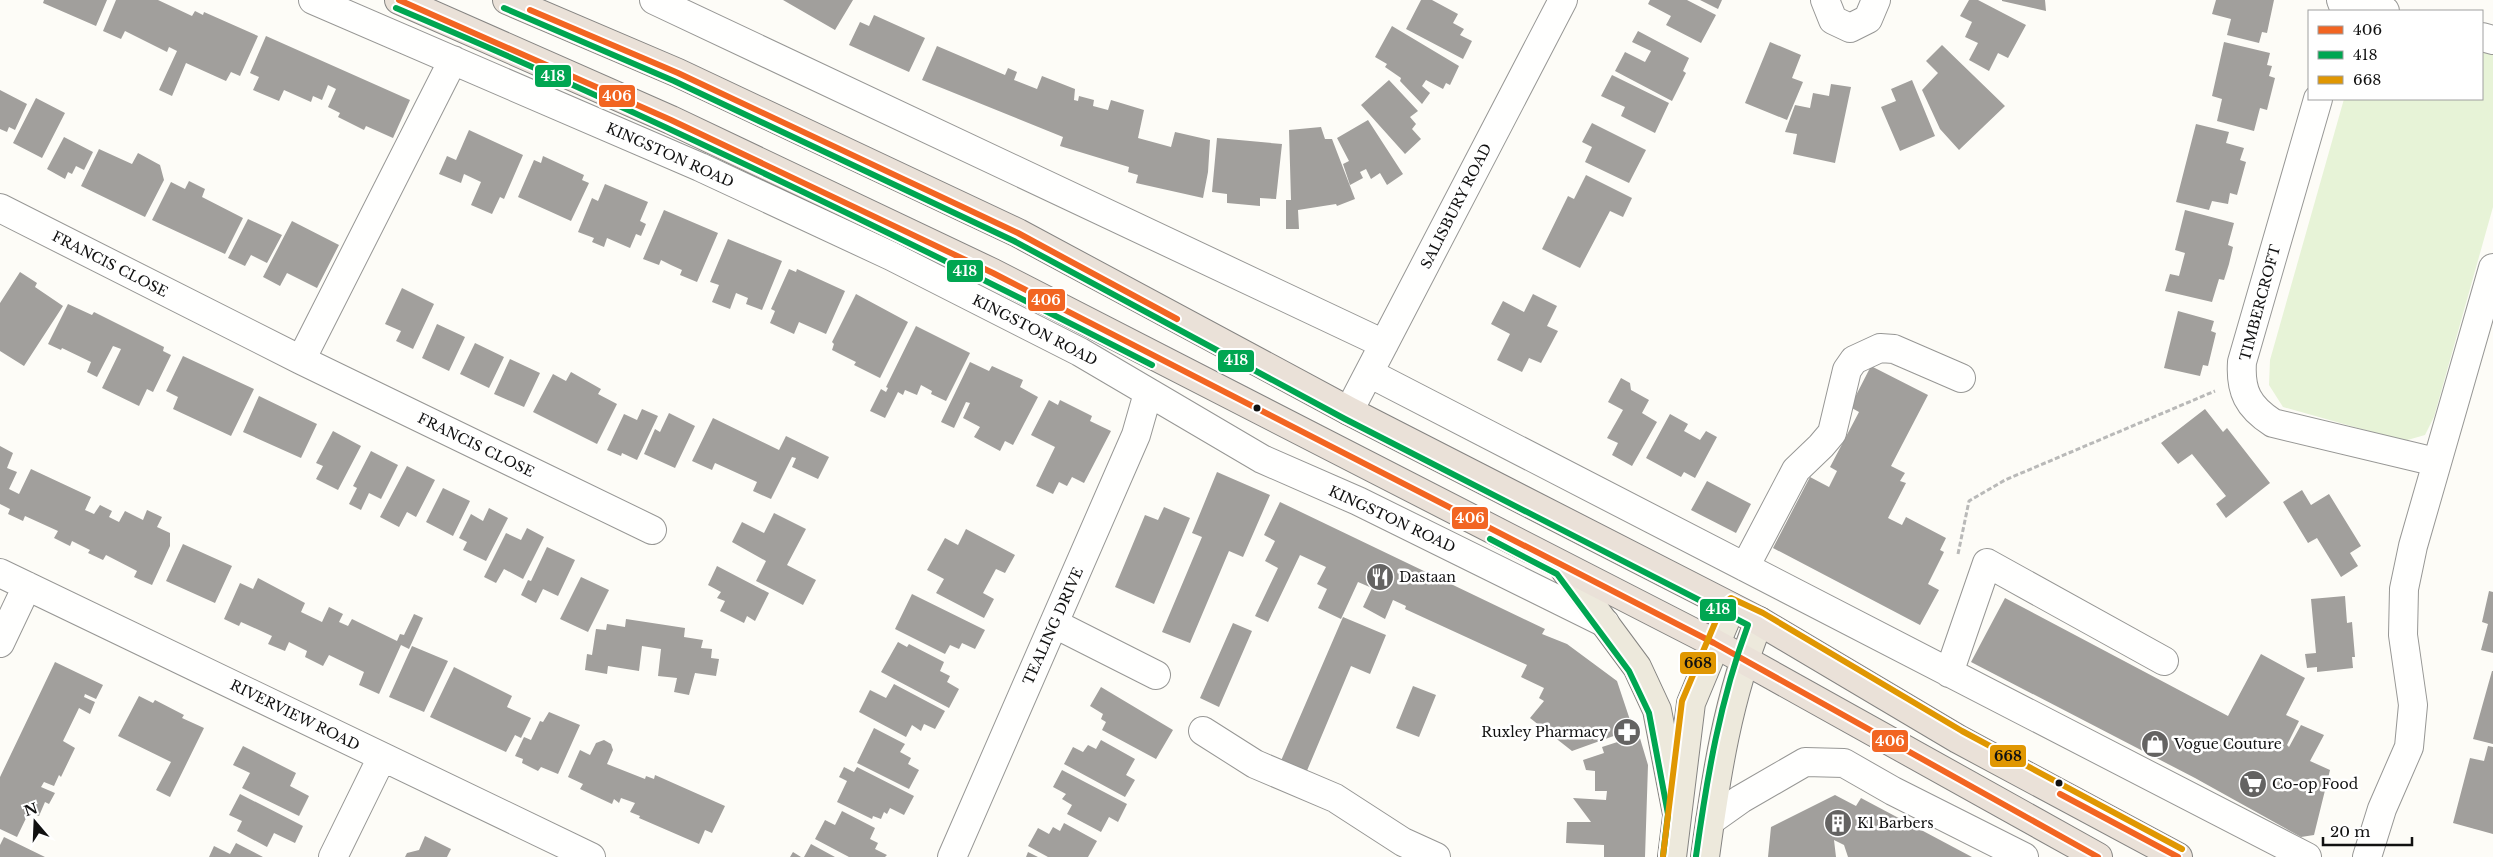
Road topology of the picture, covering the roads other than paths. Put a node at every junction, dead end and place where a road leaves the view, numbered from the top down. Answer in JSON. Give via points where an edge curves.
{"nodes":[{"id":1,"x":313,"y":0,"type":"edge"},
{"id":2,"x":399,"y":0,"type":"edge"},
{"id":3,"x":507,"y":0,"type":"edge"},
{"id":4,"x":654,"y":0,"type":"edge"},
{"id":5,"x":1563,"y":0,"type":"edge"},
{"id":6,"x":1824,"y":0,"type":"edge"},
{"id":7,"x":1876,"y":0,"type":"edge"},
{"id":8,"x":2342,"y":6,"type":"edge"},
{"id":9,"x":2381,"y":10,"type":"edge"},
{"id":10,"x":453,"y":60,"type":"junction"},
{"id":11,"x":2318,"y":100,"type":"edge"},
{"id":12,"x":0,"y":208,"type":"edge"},
{"id":13,"x":2493,"y":268,"type":"edge"},
{"id":14,"x":1384,"y":344,"type":"junction"},
{"id":15,"x":301,"y":360,"type":"junction"},
{"id":16,"x":1369,"y":374,"type":"junction"},
{"id":17,"x":1961,"y":378,"type":"dead end"},
{"id":18,"x":1148,"y":393,"type":"junction"},
{"id":19,"x":1349,"y":411,"type":"junction"},
{"id":20,"x":2436,"y":462,"type":"junction"},
{"id":21,"x":652,"y":530,"type":"dead end"},
{"id":22,"x":1563,"y":567,"type":"junction"},
{"id":23,"x":1746,"y":567,"type":"junction"},
{"id":24,"x":0,"y":573,"type":"edge"},
{"id":25,"x":27,"y":586,"type":"junction"},
{"id":26,"x":1731,"y":607,"type":"junction"},
{"id":27,"x":1759,"y":621,"type":"junction"},
{"id":28,"x":1605,"y":623,"type":"junction"},
{"id":29,"x":1054,"y":624,"type":"junction"},
{"id":30,"x":0,"y":643,"type":"edge"},
{"id":31,"x":1714,"y":643,"type":"junction"},
{"id":32,"x":1743,"y":660,"type":"junction"},
{"id":33,"x":2164,"y":661,"type":"dead end"},
{"id":34,"x":1949,"y":673,"type":"junction"},
{"id":35,"x":1156,"y":675,"type":"dead end"},
{"id":36,"x":1203,"y":731,"type":"dead end"},
{"id":37,"x":382,"y":757,"type":"junction"},
{"id":38,"x":1677,"y":814,"type":"junction"},
{"id":39,"x":1710,"y":821,"type":"junction"},
{"id":40,"x":333,"y":857,"type":"edge"},
{"id":41,"x":591,"y":857,"type":"edge"},
{"id":42,"x":952,"y":857,"type":"edge"},
{"id":43,"x":1436,"y":857,"type":"edge"},
{"id":44,"x":1672,"y":857,"type":"edge"},
{"id":45,"x":1706,"y":857,"type":"edge"},
{"id":46,"x":2024,"y":857,"type":"edge"},
{"id":47,"x":2098,"y":857,"type":"edge"},
{"id":48,"x":2178,"y":857,"type":"edge"},
{"id":49,"x":2306,"y":857,"type":"edge"},
{"id":50,"x":2367,"y":857,"type":"edge"}],
"edges":[{"from":1,"to":10,"type":"street","name":"KINGSTON ROAD"},
{"from":2,"to":22,"type":"highway","via":[[671,120],[975,264]]},
{"from":3,"to":19,"type":"highway","via":[[678,73],[1018,233]]},
{"from":4,"to":14,"type":"street"},
{"from":5,"to":14,"type":"street","name":"SALISBURY ROAD"},
{"from":6,"to":7,"type":"street","via":[[1833,20],[1850,28],[1868,19]]},
{"from":8,"to":9,"type":"street"},
{"from":10,"to":15,"type":"street"},
{"from":10,"to":18,"type":"street","name":"KINGSTON ROAD","via":[[700,167],[891,256],[1080,352]]},
{"from":11,"to":20,"type":"street","name":"TIMBERCROFT","via":[[2242,362],[2241,379],[2256,412],[2273,423]]},
{"from":12,"to":15,"type":"street","name":"FRANCIS CLOSE"},
{"from":13,"to":20,"type":"street"},
{"from":14,"to":16,"type":"street","name":"SALISBURY ROAD"},
{"from":15,"to":21,"type":"street","name":"FRANCIS CLOSE"},
{"from":16,"to":19,"type":"street","name":"SALISBURY ROAD"},
{"from":16,"to":23,"type":"street"},
{"from":17,"to":23,"type":"street","via":[[1894,349],[1880,348],[1854,360],[1847,370],[1832,433],[1796,470]]},
{"from":18,"to":28,"type":"street","name":"KINGSTON ROAD","via":[[1262,459],[1366,505]]},
{"from":18,"to":29,"type":"street","name":"TEALING DRIVE","via":[[1136,435]]},
{"from":19,"to":26,"type":"highway"},
{"from":20,"to":50,"type":"street","via":[[2404,589],[2403,635],[2413,705],[2409,748],[2382,809]]},
{"from":22,"to":28,"type":"main road"},
{"from":22,"to":31,"type":"highway"},
{"from":23,"to":34,"type":"street"},
{"from":24,"to":25,"type":"street","name":"RIVERVIEW ROAD"},
{"from":25,"to":30,"type":"street"},
{"from":25,"to":37,"type":"street","name":"RIVERVIEW ROAD"},
{"from":26,"to":27,"type":"highway"},
{"from":26,"to":31,"type":"main road"},
{"from":27,"to":32,"type":"main road"},
{"from":27,"to":48,"type":"highway","via":[[1958,739]]},
{"from":28,"to":38,"type":"main road","via":[[1637,667],[1658,710]]},
{"from":29,"to":35,"type":"street"},
{"from":29,"to":42,"type":"street","name":"TEALING DRIVE"},
{"from":31,"to":32,"type":"highway"},
{"from":31,"to":38,"type":"main road","via":[[1691,702]]},
{"from":32,"to":39,"type":"main road","via":[[1724,733]]},
{"from":32,"to":47,"type":"highway"},
{"from":33,"to":34,"type":"street","via":[[1987,563]]},
{"from":34,"to":49,"type":"street"},
{"from":36,"to":43,"type":"street","via":[[1255,764],[1335,798],[1403,842]]},
{"from":37,"to":40,"type":"street"},
{"from":37,"to":41,"type":"street","name":"RIVERVIEW ROAD"},
{"from":38,"to":44,"type":"main road"},
{"from":39,"to":45,"type":"main road"},
{"from":39,"to":46,"type":"street","via":[[1741,799],[1806,762],[1844,763]]}]}
